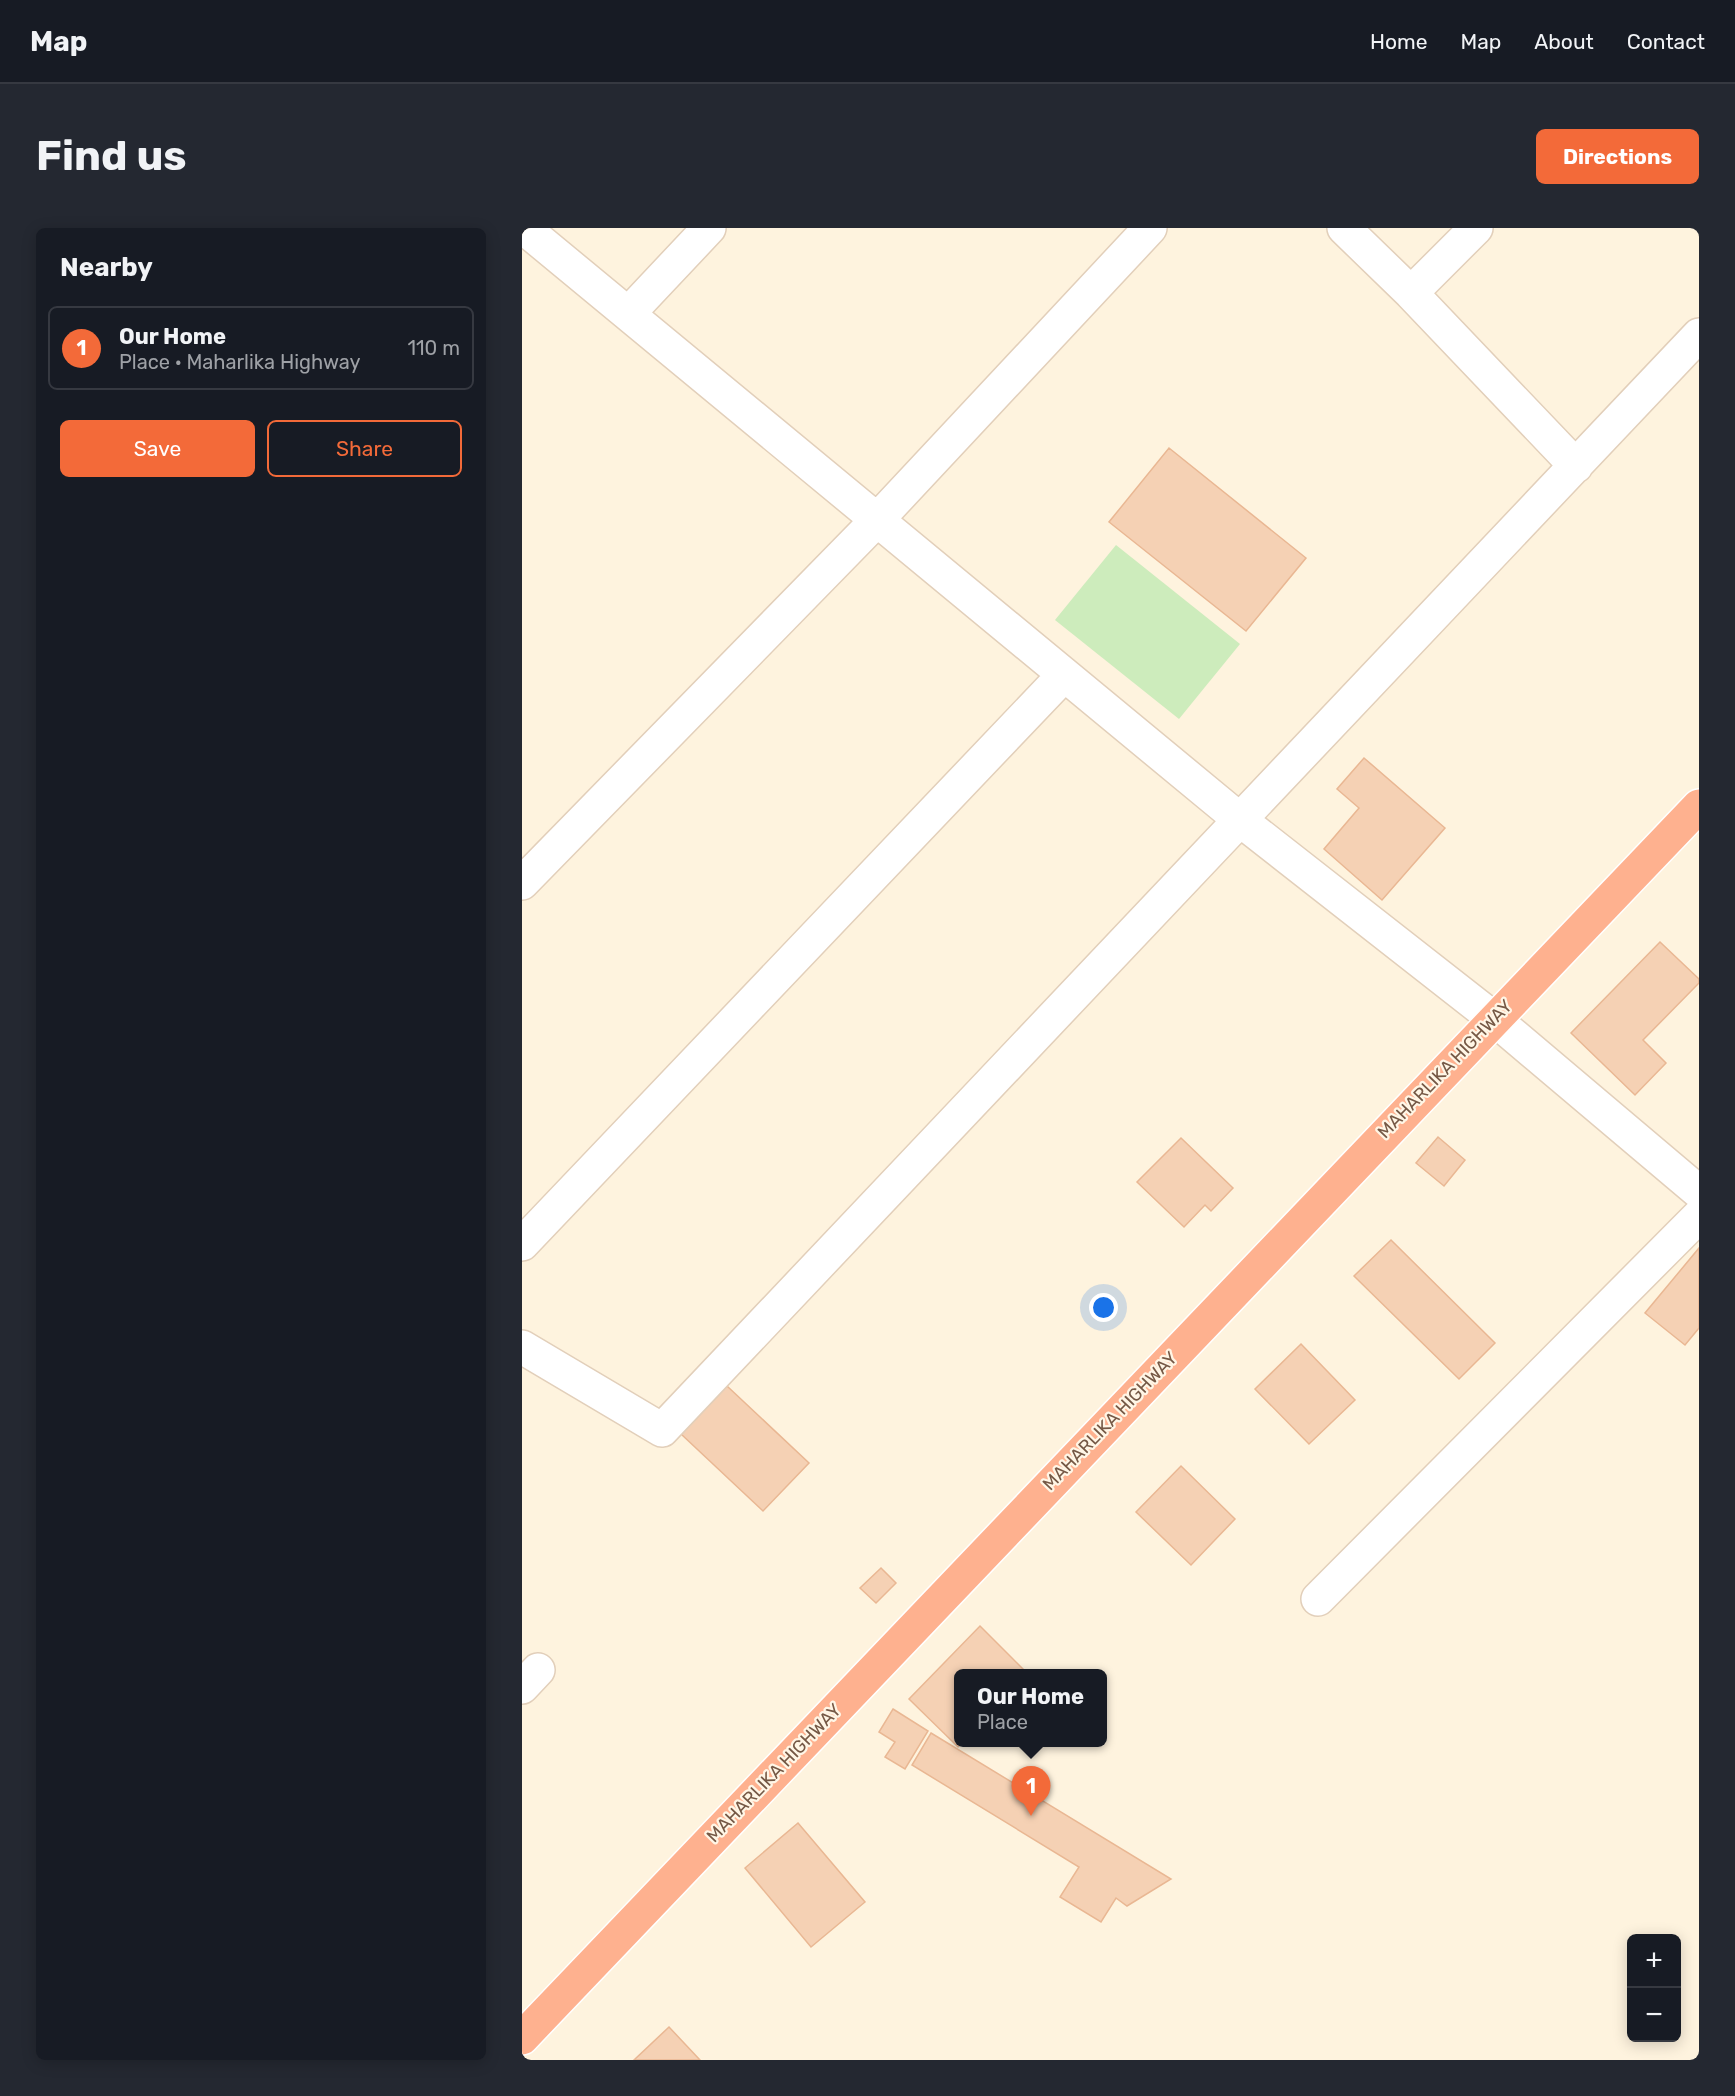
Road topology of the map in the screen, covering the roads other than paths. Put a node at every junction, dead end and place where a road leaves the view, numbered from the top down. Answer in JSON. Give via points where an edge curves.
{"nodes":[{"id":1,"x":525,"y":228,"type":"edge"},
{"id":2,"x":709,"y":228,"type":"edge"},
{"id":3,"x":1150,"y":228,"type":"edge"},
{"id":4,"x":1344,"y":228,"type":"edge"},
{"id":5,"x":1476,"y":228,"type":"edge"},
{"id":6,"x":1411,"y":293,"type":"junction"},
{"id":7,"x":628,"y":314,"type":"junction"},
{"id":8,"x":1699,"y":335,"type":"edge"},
{"id":9,"x":1576,"y":466,"type":"junction"},
{"id":10,"x":877,"y":520,"type":"junction"},
{"id":11,"x":1064,"y":675,"type":"junction"},
{"id":12,"x":1699,"y":806,"type":"edge"},
{"id":13,"x":1239,"y":819,"type":"junction"},
{"id":14,"x":522,"y":883,"type":"edge"},
{"id":15,"x":1493,"y":1018,"type":"junction"},
{"id":16,"x":1699,"y":1192,"type":"edge"},
{"id":17,"x":1699,"y":1216,"type":"edge"},
{"id":18,"x":522,"y":1244,"type":"edge"},
{"id":19,"x":522,"y":1347,"type":"edge"},
{"id":20,"x":1318,"y":1599,"type":"dead end"},
{"id":21,"x":522,"y":2038,"type":"edge"}],
"edges":[{"from":1,"to":7,"type":"street"},
{"from":2,"to":7,"type":"street"},
{"from":3,"to":10,"type":"street"},
{"from":4,"to":6,"type":"street"},
{"from":5,"to":6,"type":"street"},
{"from":6,"to":9,"type":"street"},
{"from":7,"to":10,"type":"street"},
{"from":8,"to":9,"type":"street"},
{"from":9,"to":13,"type":"street"},
{"from":10,"to":11,"type":"street"},
{"from":10,"to":14,"type":"street"},
{"from":11,"to":13,"type":"street"},
{"from":11,"to":18,"type":"street"},
{"from":12,"to":15,"type":"highway","name":"MAHARLIKA HIGHWAY"},
{"from":13,"to":15,"type":"street"},
{"from":13,"to":19,"type":"street","via":[[662,1430]]},
{"from":15,"to":16,"type":"street"},
{"from":15,"to":21,"type":"highway","name":"MAHARLIKA HIGHWAY"},
{"from":17,"to":20,"type":"street"}]}
